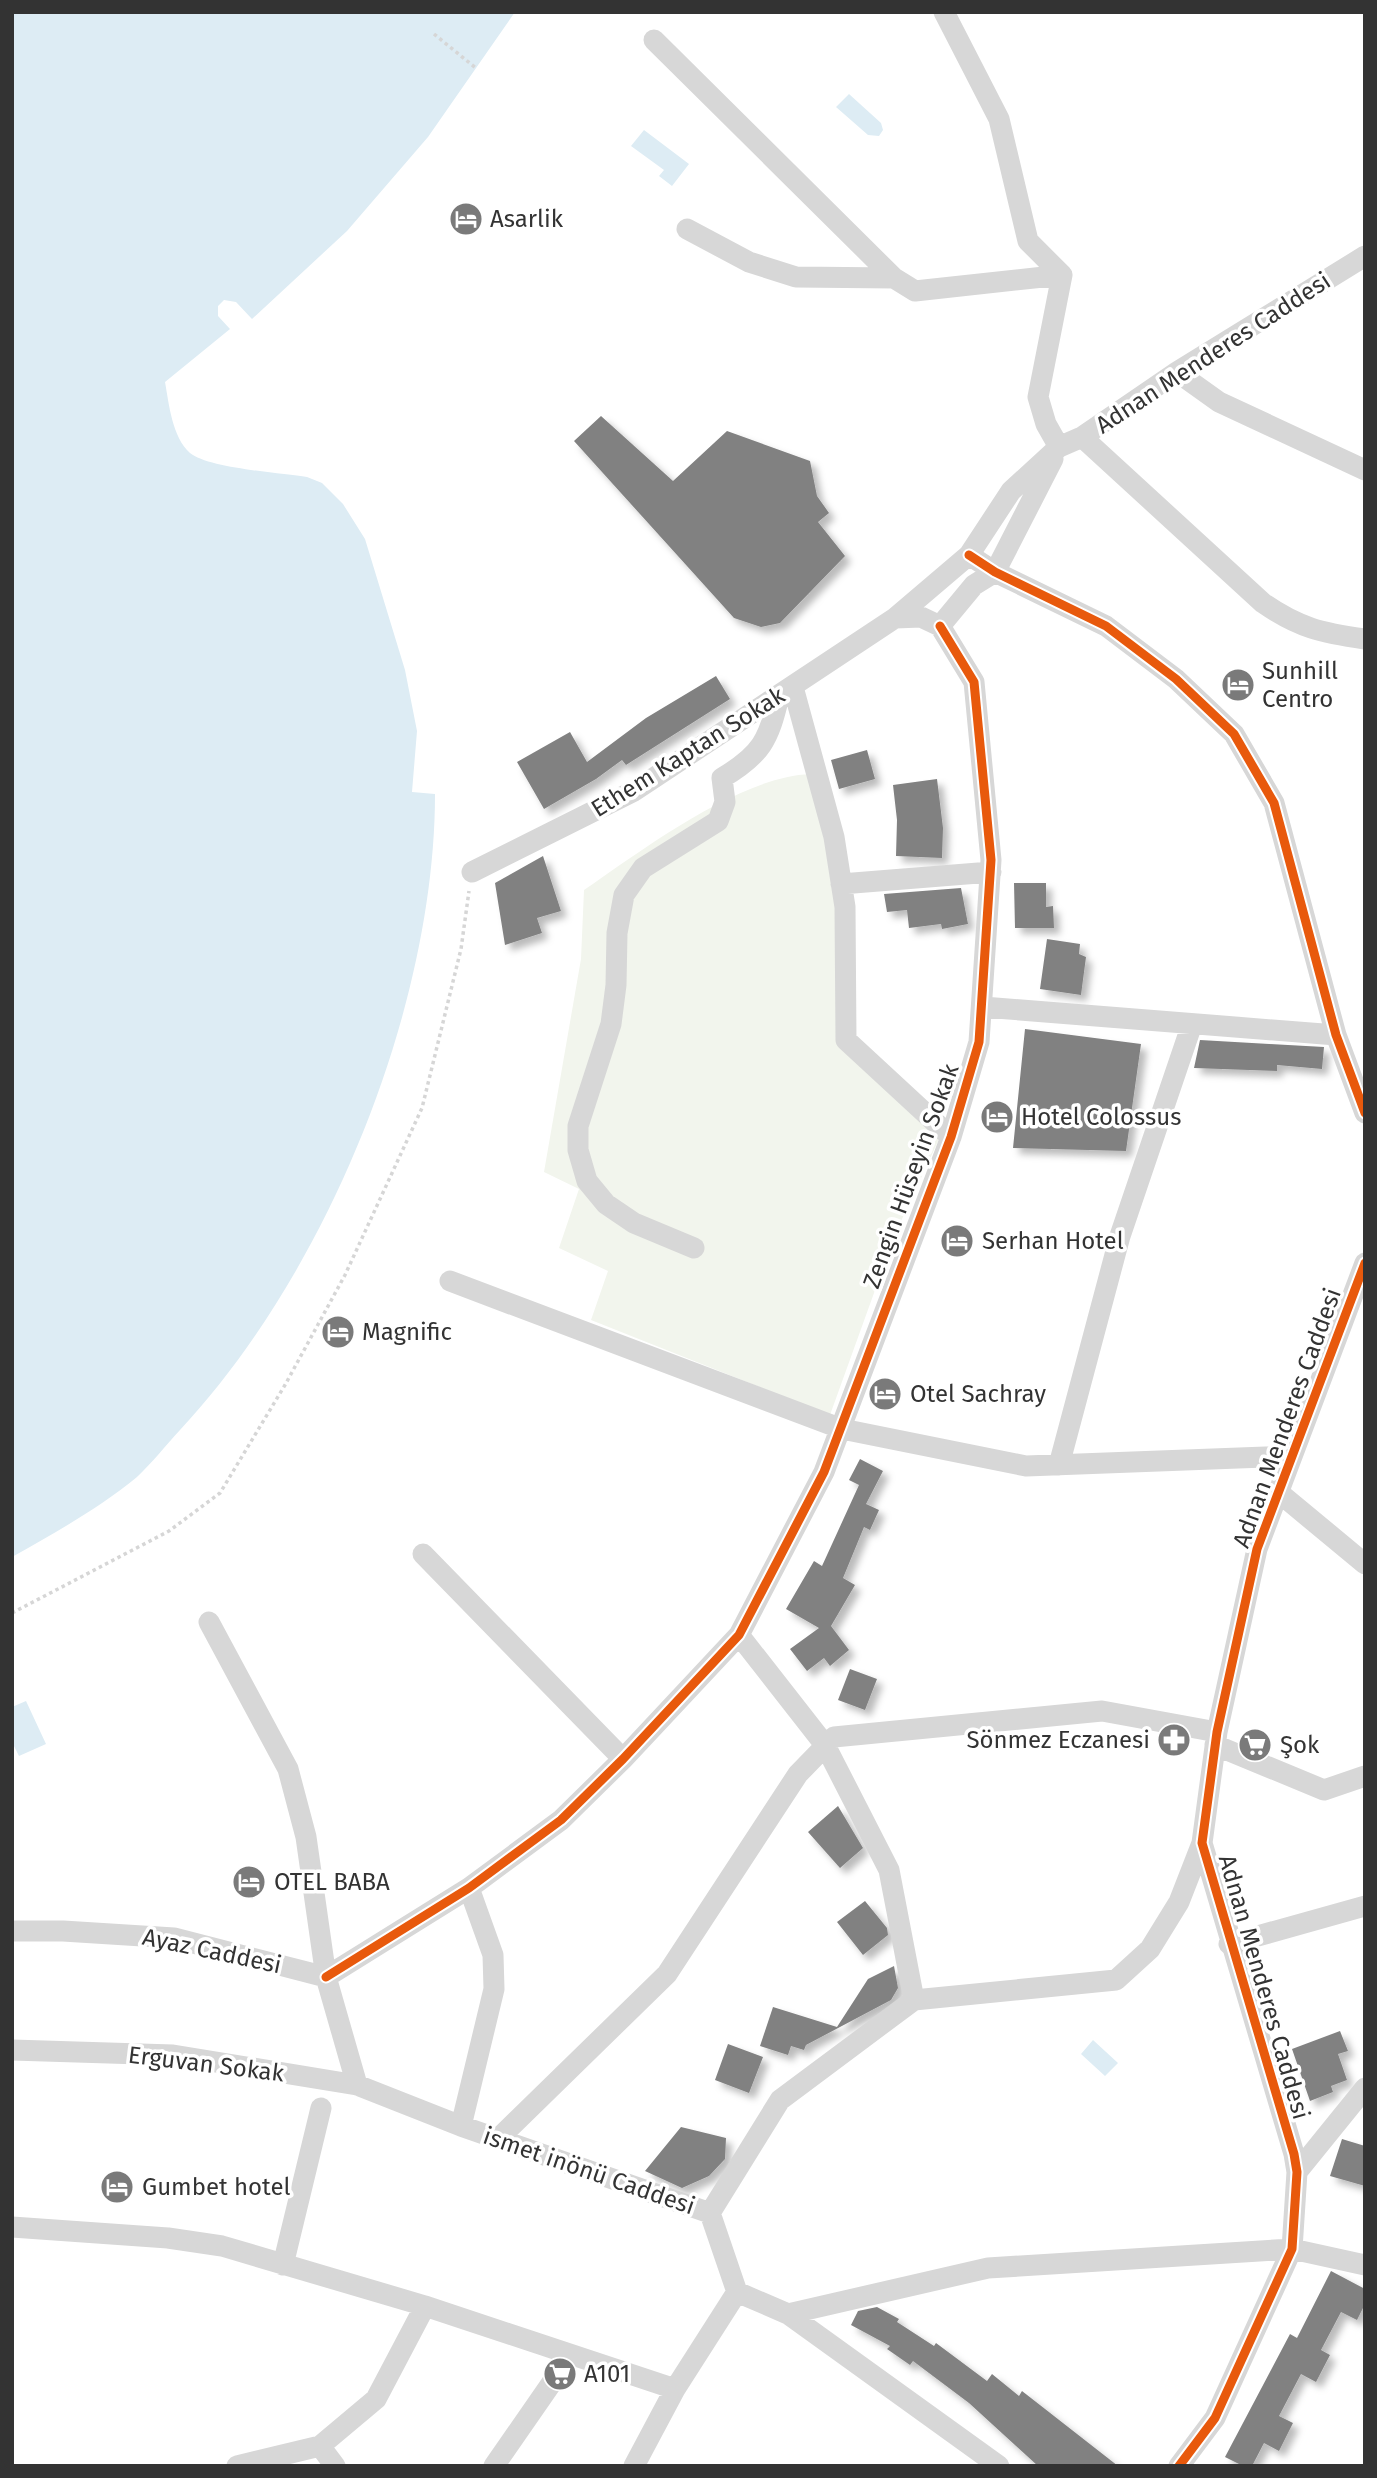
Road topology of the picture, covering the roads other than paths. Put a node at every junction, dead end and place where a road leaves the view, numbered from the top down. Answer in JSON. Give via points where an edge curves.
{"nodes":[{"id":1,"x":944,"y":12,"type":"edge"},
{"id":2,"x":654,"y":40,"type":"dead end"},
{"id":3,"x":687,"y":229,"type":"dead end"},
{"id":4,"x":1365,"y":256,"type":"edge"},
{"id":5,"x":1062,"y":275,"type":"junction"},
{"id":6,"x":894,"y":278,"type":"junction"},
{"id":7,"x":1177,"y":372,"type":"junction"},
{"id":8,"x":1082,"y":437,"type":"junction"},
{"id":9,"x":1059,"y":447,"type":"junction"},
{"id":10,"x":1365,"y":470,"type":"edge"},
{"id":11,"x":969,"y":555,"type":"junction"},
{"id":12,"x":995,"y":572,"type":"junction"},
{"id":13,"x":895,"y":618,"type":"junction"},
{"id":14,"x":940,"y":626,"type":"junction"},
{"id":15,"x":1365,"y":639,"type":"edge"},
{"id":16,"x":786,"y":692,"type":"junction"},
{"id":17,"x":472,"y":872,"type":"road end"},
{"id":18,"x":991,"y":872,"type":"junction"},
{"id":19,"x":841,"y":884,"type":"junction"},
{"id":20,"x":983,"y":1007,"type":"junction"},
{"id":21,"x":1192,"y":1024,"type":"junction"},
{"id":22,"x":1336,"y":1035,"type":"junction"},
{"id":23,"x":1365,"y":1114,"type":"edge"},
{"id":24,"x":951,"y":1137,"type":"junction"},
{"id":25,"x":694,"y":1248,"type":"dead end"},
{"id":26,"x":1365,"y":1263,"type":"edge"},
{"id":27,"x":450,"y":1281,"type":"dead end"},
{"id":28,"x":842,"y":1429,"type":"junction"},
{"id":29,"x":1290,"y":1456,"type":"junction"},
{"id":30,"x":1059,"y":1465,"type":"junction"},
{"id":31,"x":1277,"y":1491,"type":"junction"},
{"id":32,"x":423,"y":1554,"type":"dead end"},
{"id":33,"x":1365,"y":1564,"type":"edge"},
{"id":34,"x":209,"y":1622,"type":"dead end"},
{"id":35,"x":739,"y":1635,"type":"junction"},
{"id":36,"x":1216,"y":1738,"type":"junction"},
{"id":37,"x":825,"y":1745,"type":"junction"},
{"id":38,"x":623,"y":1759,"type":"junction"},
{"id":39,"x":1365,"y":1776,"type":"edge"},
{"id":40,"x":1202,"y":1843,"type":"junction"},
{"id":41,"x":469,"y":1888,"type":"junction"},
{"id":42,"x":1365,"y":1906,"type":"edge"},
{"id":43,"x":12,"y":1931,"type":"edge"},
{"id":44,"x":1229,"y":1944,"type":"junction"},
{"id":45,"x":326,"y":1977,"type":"junction"},
{"id":46,"x":914,"y":2000,"type":"junction"},
{"id":47,"x":12,"y":2050,"type":"edge"},
{"id":48,"x":357,"y":2085,"type":"junction"},
{"id":49,"x":1365,"y":2088,"type":"edge"},
{"id":50,"x":321,"y":2108,"type":"dead end"},
{"id":51,"x":461,"y":2126,"type":"junction"},
{"id":52,"x":499,"y":2138,"type":"junction"},
{"id":53,"x":1297,"y":2172,"type":"junction"},
{"id":54,"x":710,"y":2213,"type":"junction"},
{"id":55,"x":12,"y":2227,"type":"edge"},
{"id":56,"x":1292,"y":2249,"type":"junction"},
{"id":57,"x":283,"y":2265,"type":"junction"},
{"id":58,"x":1365,"y":2265,"type":"edge"},
{"id":59,"x":737,"y":2292,"type":"junction"},
{"id":60,"x":425,"y":2306,"type":"junction"},
{"id":61,"x":788,"y":2314,"type":"junction"},
{"id":62,"x":572,"y":2355,"type":"junction"},
{"id":63,"x":675,"y":2389,"type":"junction"},
{"id":64,"x":320,"y":2446,"type":"junction"},
{"id":65,"x":237,"y":2466,"type":"edge"},
{"id":66,"x":335,"y":2466,"type":"edge"},
{"id":67,"x":494,"y":2466,"type":"edge"},
{"id":68,"x":634,"y":2466,"type":"edge"},
{"id":69,"x":999,"y":2466,"type":"edge"},
{"id":70,"x":1179,"y":2466,"type":"edge"}],
"edges":[{"from":1,"to":5,"type":"street","via":[[999,119],[1028,241]]},
{"from":2,"to":6,"type":"street"},
{"from":3,"to":6,"type":"street","via":[[749,262],[796,277]]},
{"from":4,"to":7,"type":"street","name":"Adnan Menderes Caddesi"},
{"from":5,"to":6,"type":"street","via":[[915,291]]},
{"from":5,"to":9,"type":"street","via":[[1038,397]]},
{"from":7,"to":8,"type":"street","name":"Adnan Menderes Caddesi"},
{"from":7,"to":10,"type":"street","via":[[1219,402]]},
{"from":8,"to":9,"type":"street","name":"Adnan Menderes Caddesi"},
{"from":8,"to":15,"type":"street","via":[[1288,621],[1314,632]]},
{"from":9,"to":11,"type":"street","name":"Ethem Kaptan Sokak","via":[[1012,491]]},
{"from":9,"to":12,"type":"street"},
{"from":11,"to":12,"type":"street"},
{"from":11,"to":13,"type":"street","name":"Ethem Kaptan Sokak"},
{"from":12,"to":14,"type":"street","via":[[974,585]]},
{"from":12,"to":22,"type":"street","via":[[1107,626],[1176,679],[1234,734],[1274,803]]},
{"from":13,"to":14,"type":"street","via":[[921,617]]},
{"from":13,"to":16,"type":"street","name":"Ethem Kaptan Sokak"},
{"from":14,"to":18,"type":"street","name":"Zengin Hüseyin Sokak","via":[[974,682]]},
{"from":16,"to":17,"type":"street","name":"Ethem Kaptan Sokak","via":[[634,791]]},
{"from":16,"to":19,"type":"street","via":[[834,837]]},
{"from":16,"to":25,"type":"street","via":[[759,752],[722,778],[725,802],[718,821],[643,868],[624,895],[611,1024],[578,1126],[578,1150],[587,1181],[606,1204],[634,1223]]},
{"from":18,"to":19,"type":"street"},
{"from":18,"to":20,"type":"street","name":"Zengin Hüseyin Sokak"},
{"from":19,"to":24,"type":"street","via":[[846,1040]]},
{"from":20,"to":21,"type":"street"},
{"from":20,"to":24,"type":"street","name":"Zengin Hüseyin Sokak","via":[[979,1042]]},
{"from":21,"to":22,"type":"street"},
{"from":21,"to":30,"type":"street","via":[[1120,1236]]},
{"from":22,"to":23,"type":"street"},
{"from":24,"to":28,"type":"street","name":"Zengin Hüseyin Sokak"},
{"from":26,"to":29,"type":"street","name":"Adnan Menderes Caddesi"},
{"from":27,"to":28,"type":"street"},
{"from":28,"to":30,"type":"street","via":[[1026,1465]]},
{"from":28,"to":35,"type":"street","name":"Zengin Hüseyin Sokak"},
{"from":29,"to":30,"type":"street"},
{"from":29,"to":31,"type":"street","name":"Adnan Menderes Caddesi"},
{"from":31,"to":33,"type":"street"},
{"from":31,"to":36,"type":"street","name":"Adnan Menderes Caddesi","via":[[1257,1549]]},
{"from":32,"to":38,"type":"street"},
{"from":34,"to":45,"type":"street","via":[[288,1769],[306,1837]]},
{"from":35,"to":37,"type":"street"},
{"from":35,"to":38,"type":"street","name":"Zengin Hüseyin Sokak"},
{"from":36,"to":37,"type":"street","via":[[1102,1711],[834,1737]]},
{"from":36,"to":39,"type":"street","via":[[1324,1790]]},
{"from":36,"to":40,"type":"street","name":"Adnan Menderes Caddesi"},
{"from":37,"to":46,"type":"street","via":[[889,1870]]},
{"from":37,"to":52,"type":"street","via":[[797,1774],[667,1974]]},
{"from":38,"to":41,"type":"street","name":"Zengin Hüseyin Sokak","via":[[561,1820]]},
{"from":40,"to":44,"type":"street","name":"Adnan Menderes Caddesi"},
{"from":40,"to":46,"type":"street","via":[[1179,1902],[1150,1949],[1116,1980]]},
{"from":41,"to":45,"type":"street","name":"Zengin Hüseyin Sokak"},
{"from":41,"to":51,"type":"street","via":[[493,1955],[494,1989]]},
{"from":42,"to":44,"type":"street"},
{"from":43,"to":45,"type":"street","name":"Ayaz Caddesi","via":[[174,1938]]},
{"from":44,"to":53,"type":"street","name":"Adnan Menderes Caddesi"},
{"from":45,"to":48,"type":"street"},
{"from":46,"to":54,"type":"street","via":[[780,2100]]},
{"from":47,"to":48,"type":"street","name":"Erguvan Sokak","via":[[173,2055]]},
{"from":48,"to":51,"type":"street","name":"ismet inönü Caddesi"},
{"from":49,"to":53,"type":"street"},
{"from":50,"to":57,"type":"street"},
{"from":51,"to":52,"type":"street","name":"ismet inönü Caddesi"},
{"from":52,"to":54,"type":"street","name":"ismet inönü Caddesi"},
{"from":53,"to":56,"type":"street","name":"Adnan Menderes Caddesi"},
{"from":54,"to":59,"type":"street","name":"ismet inönü Caddesi"},
{"from":55,"to":57,"type":"street","via":[[168,2238],[222,2246]]},
{"from":56,"to":58,"type":"street"},
{"from":56,"to":61,"type":"street","via":[[988,2268]]},
{"from":56,"to":70,"type":"street","name":"Adnan Menderes Caddesi","via":[[1215,2418]]},
{"from":57,"to":60,"type":"street"},
{"from":59,"to":61,"type":"street"},
{"from":59,"to":63,"type":"street"},
{"from":60,"to":62,"type":"street"},
{"from":60,"to":64,"type":"street","via":[[376,2399]]},
{"from":61,"to":69,"type":"street"},
{"from":62,"to":63,"type":"street"},
{"from":62,"to":67,"type":"street"},
{"from":63,"to":68,"type":"street"},
{"from":64,"to":65,"type":"street"},
{"from":64,"to":66,"type":"street"}]}
